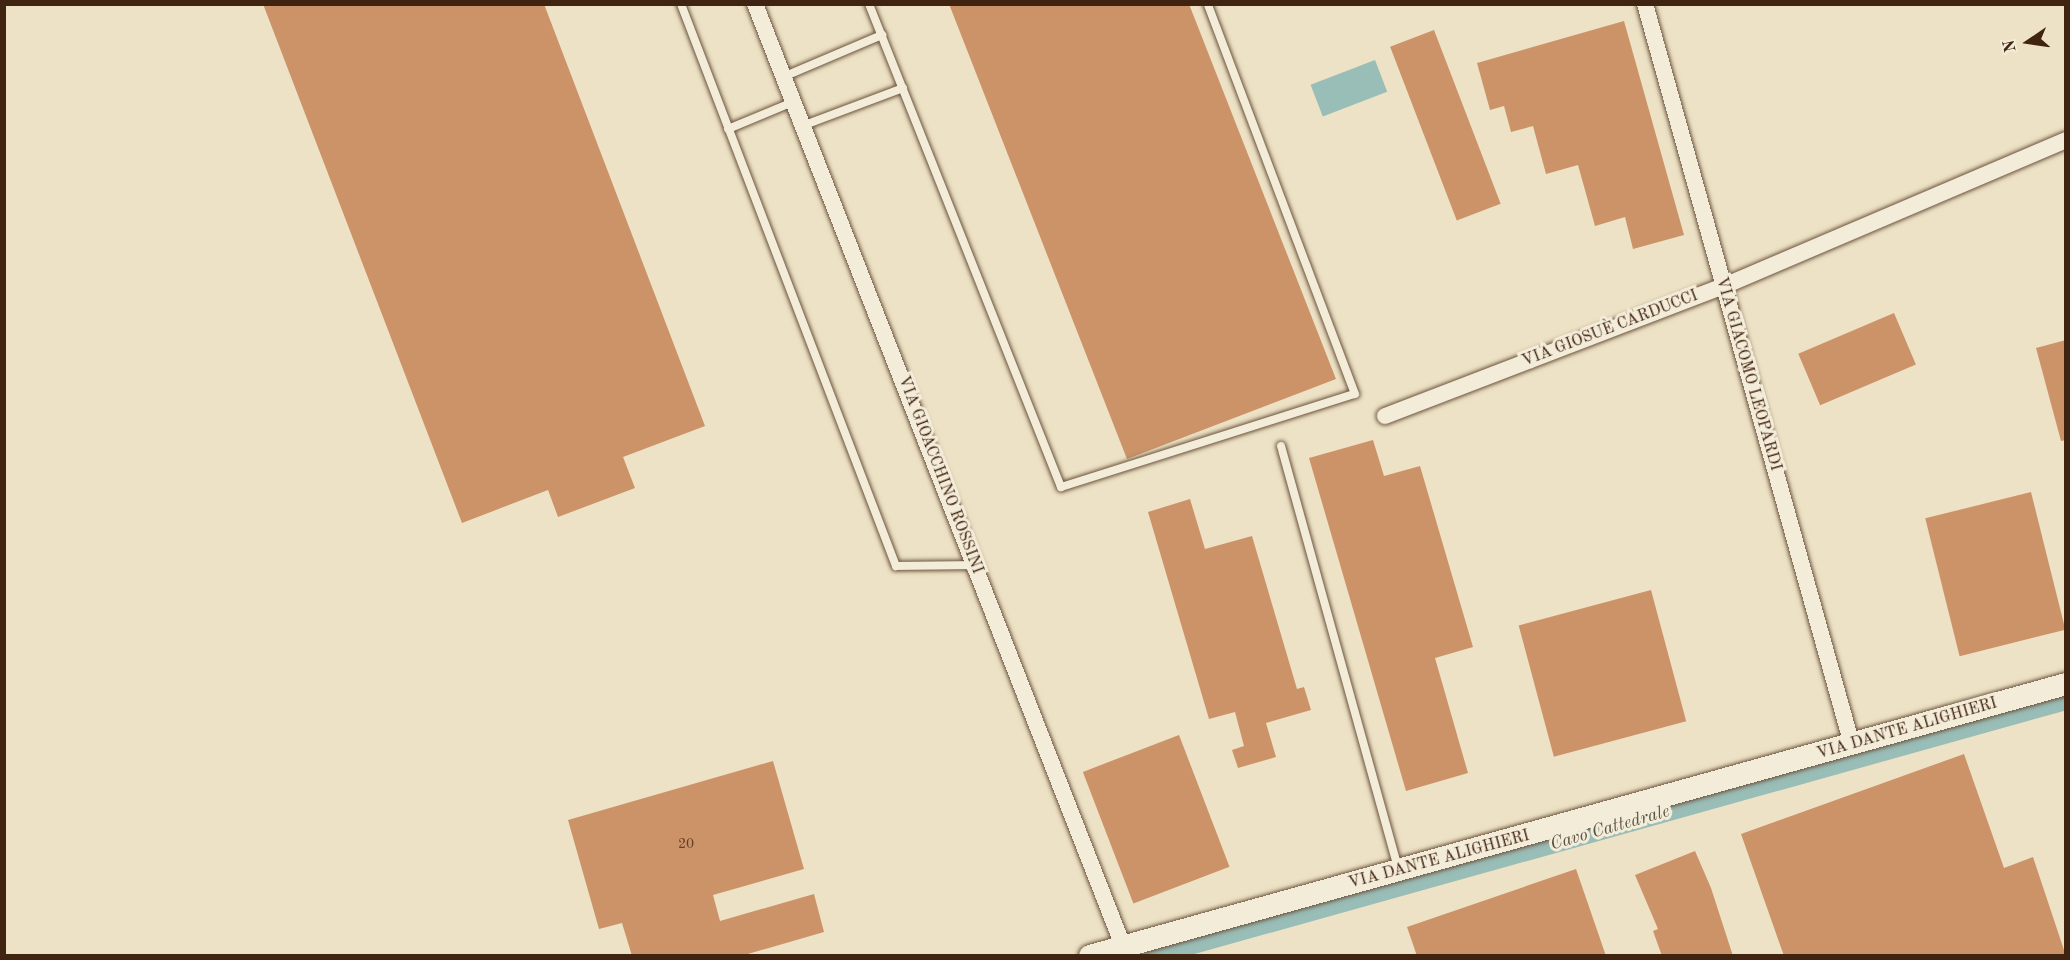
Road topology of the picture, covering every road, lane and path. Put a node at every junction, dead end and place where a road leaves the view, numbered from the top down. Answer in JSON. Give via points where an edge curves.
{"nodes":[{"id":1,"x":681,"y":4,"type":"edge"},
{"id":2,"x":755,"y":4,"type":"edge"},
{"id":3,"x":869,"y":4,"type":"edge"},
{"id":4,"x":1208,"y":4,"type":"edge"},
{"id":5,"x":1645,"y":4,"type":"edge"},
{"id":6,"x":882,"y":36,"type":"junction"},
{"id":7,"x":783,"y":76,"type":"junction"},
{"id":8,"x":903,"y":88,"type":"junction"},
{"id":9,"x":793,"y":102,"type":"junction"},
{"id":10,"x":802,"y":126,"type":"junction"},
{"id":11,"x":728,"y":129,"type":"junction"},
{"id":12,"x":2066,"y":140,"type":"edge"},
{"id":13,"x":1724,"y":286,"type":"junction"},
{"id":14,"x":1385,"y":416,"type":"dead end"},
{"id":15,"x":1281,"y":446,"type":"dead end"},
{"id":16,"x":975,"y":565,"type":"junction"},
{"id":17,"x":2066,"y":684,"type":"edge"},
{"id":18,"x":1852,"y":744,"type":"junction"},
{"id":19,"x":1399,"y":871,"type":"junction"},
{"id":20,"x":1126,"y":951,"type":"edge"},
{"id":21,"x":1090,"y":956,"type":"edge"}],
"edges":[{"from":1,"to":11,"type":"lane"},
{"from":2,"to":7,"type":"street","name":"VIA GIOACCHINO ROSSINI"},
{"from":3,"to":6,"type":"lane"},
{"from":4,"to":8,"type":"lane","via":[[1355,394],[1061,487]]},
{"from":5,"to":13,"type":"street","name":"VIA GIACOMO LEOPARDI"},
{"from":6,"to":7,"type":"lane"},
{"from":6,"to":8,"type":"lane"},
{"from":7,"to":9,"type":"street","name":"VIA GIOACCHINO ROSSINI"},
{"from":8,"to":10,"type":"lane"},
{"from":9,"to":10,"type":"street","name":"VIA GIOACCHINO ROSSINI"},
{"from":9,"to":11,"type":"lane"},
{"from":10,"to":16,"type":"street","name":"VIA GIOACCHINO ROSSINI"},
{"from":11,"to":16,"type":"lane","via":[[896,566]]},
{"from":12,"to":13,"type":"street","name":"VIA GIOSUÈ CARDUCCI"},
{"from":13,"to":14,"type":"street","name":"VIA GIOSUÈ CARDUCCI"},
{"from":13,"to":18,"type":"street","name":"VIA GIACOMO LEOPARDI"},
{"from":15,"to":19,"type":"lane"},
{"from":16,"to":20,"type":"street","name":"VIA GIOACCHINO ROSSINI"},
{"from":17,"to":18,"type":"main road","name":"VIA DANTE ALIGHIERI"},
{"from":18,"to":19,"type":"main road","name":"VIA DANTE ALIGHIERI"},
{"from":19,"to":20,"type":"main road","name":"VIA DANTE ALIGHIERI"},
{"from":20,"to":21,"type":"main road","name":"VIA DANTE ALIGHIERI"}]}
